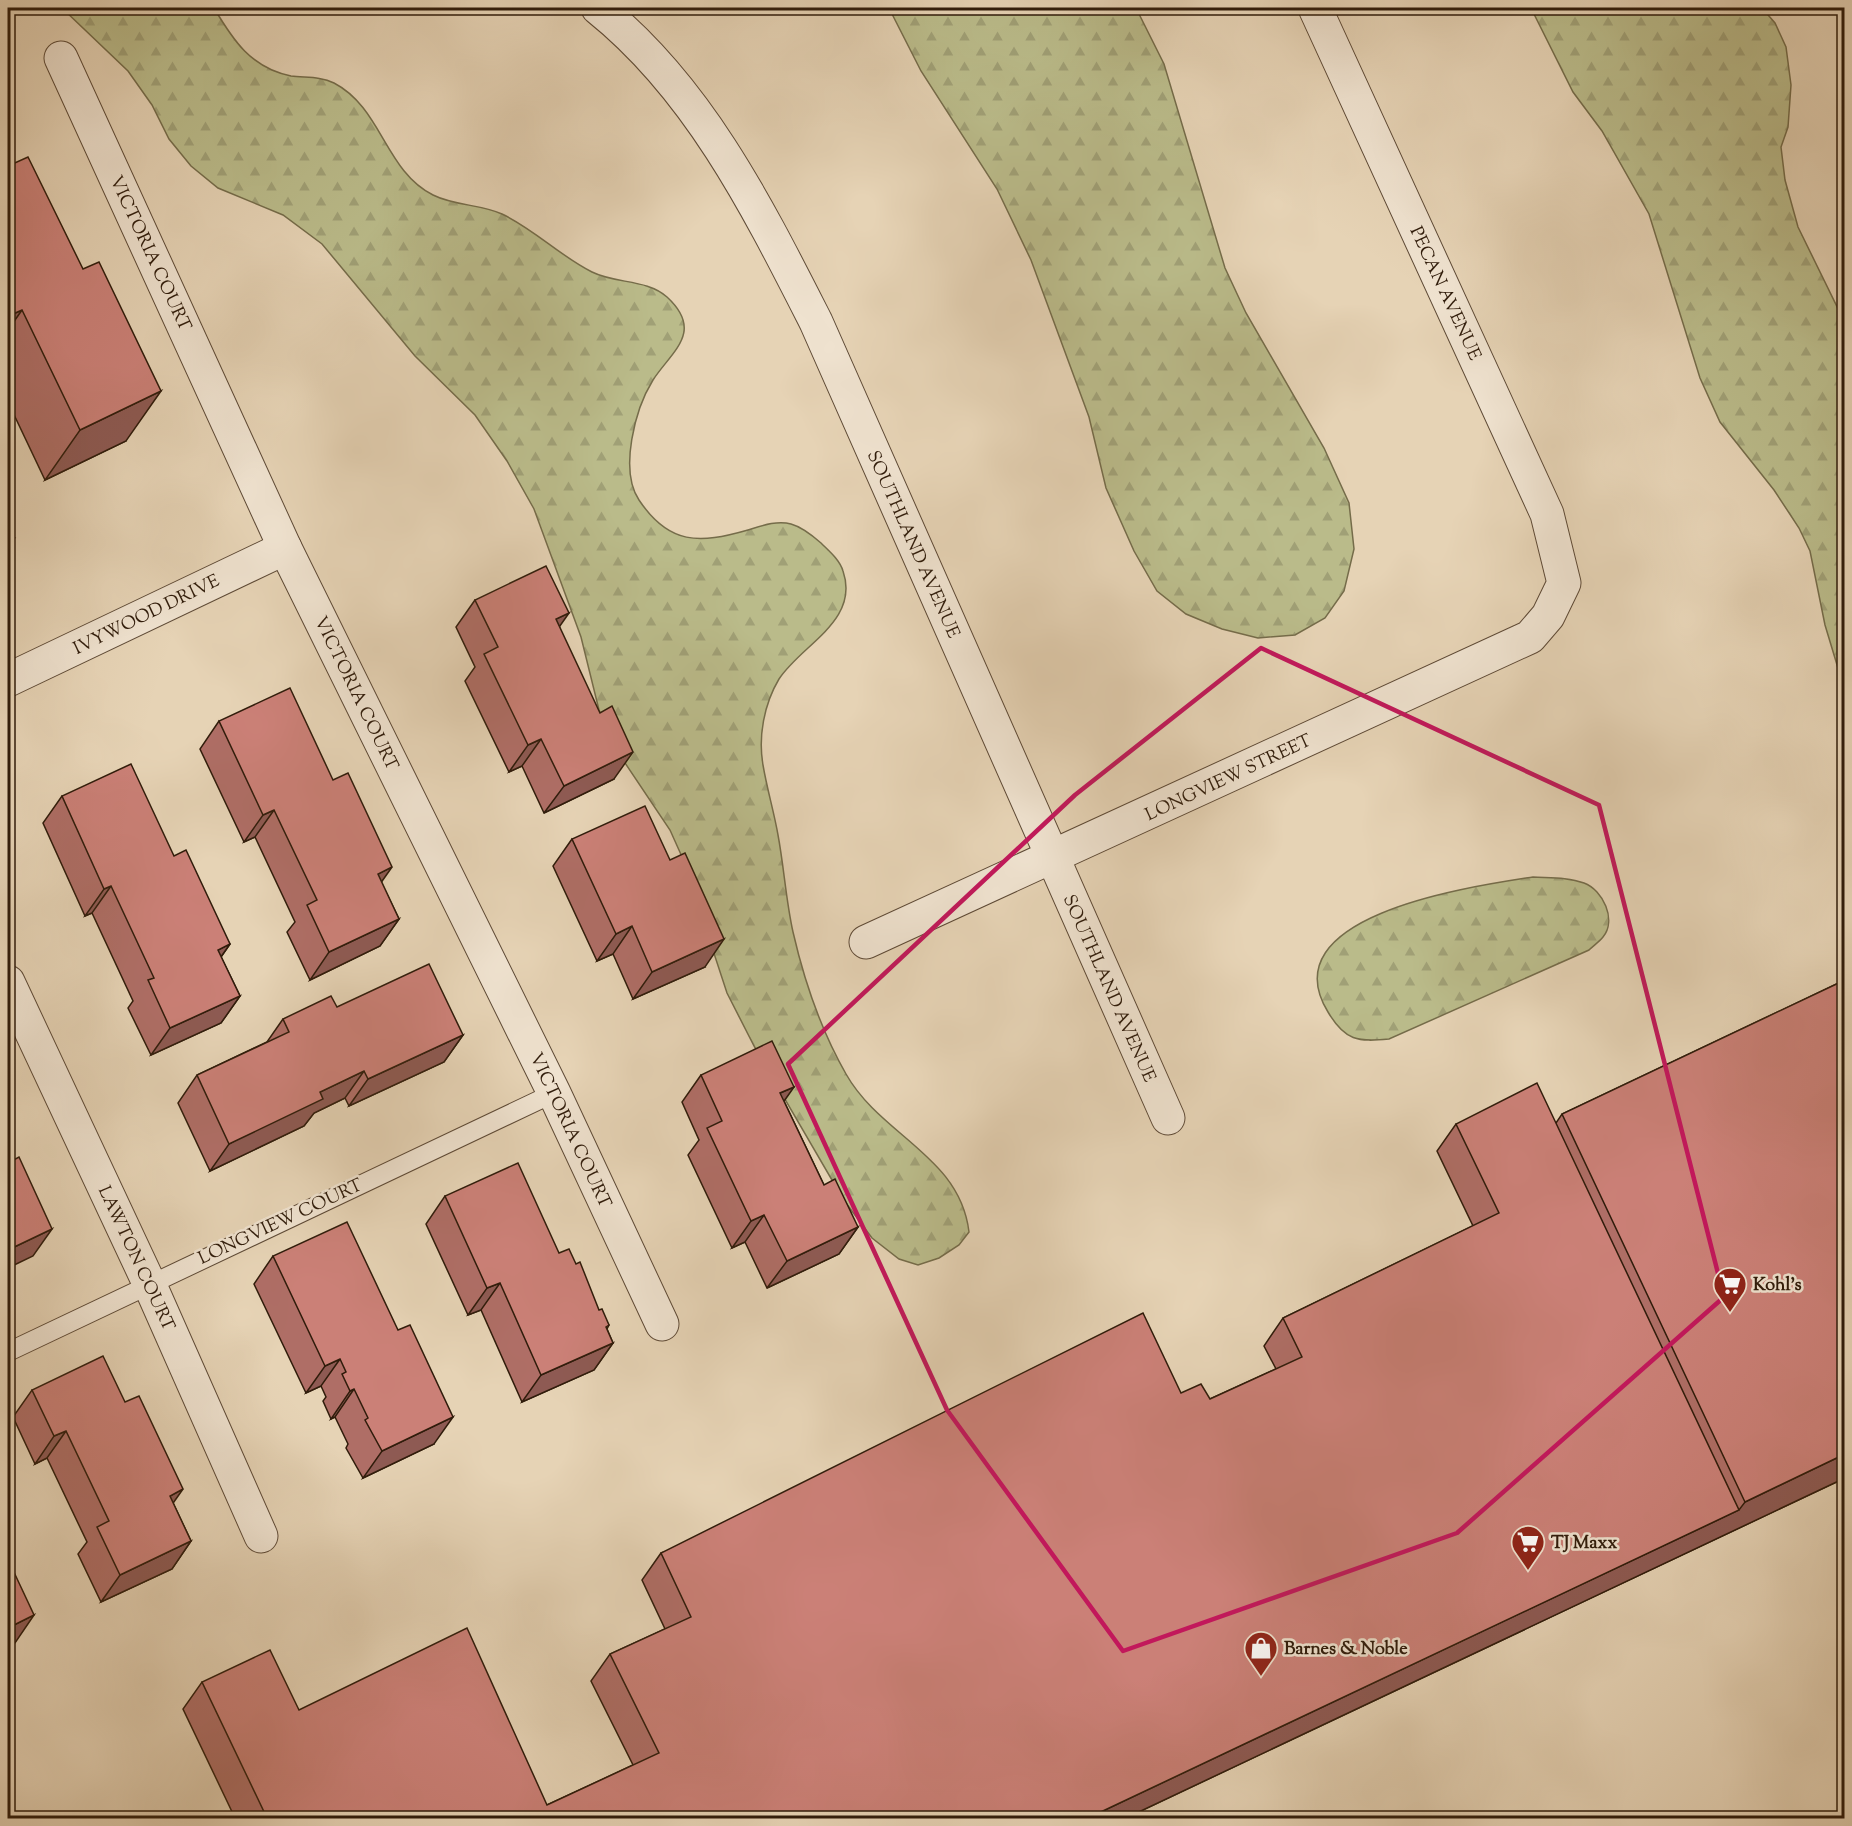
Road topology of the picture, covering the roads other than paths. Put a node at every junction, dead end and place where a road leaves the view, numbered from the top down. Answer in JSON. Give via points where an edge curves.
{"nodes":[{"id":1,"x":598,"y":8,"type":"edge"},
{"id":2,"x":1315,"y":8,"type":"edge"},
{"id":3,"x":61,"y":58,"type":"dead end"},
{"id":4,"x":285,"y":548,"type":"junction"},
{"id":5,"x":1564,"y":582,"type":"joint"},
{"id":6,"x":8,"y":680,"type":"edge"},
{"id":7,"x":1052,"y":858,"type":"junction"},
{"id":8,"x":866,"y":942,"type":"dead end"},
{"id":9,"x":8,"y":982,"type":"edge"},
{"id":10,"x":554,"y":1093,"type":"junction"},
{"id":11,"x":1168,"y":1118,"type":"dead end"},
{"id":12,"x":149,"y":1283,"type":"junction"},
{"id":13,"x":662,"y":1324,"type":"dead end"},
{"id":14,"x":8,"y":1352,"type":"edge"},
{"id":15,"x":261,"y":1536,"type":"dead end"}],
"edges":[{"from":1,"to":7,"type":"street","name":"SOUTHLAND AVENUE","via":[[662,67],[714,138],[764,221],[816,322]]},
{"from":2,"to":5,"type":"street","name":"PECAN AVENUE","via":[[1547,514]]},
{"from":3,"to":4,"type":"street","name":"VICTORIA COURT"},
{"from":4,"to":6,"type":"street","name":"IVYWOOD DRIVE"},
{"from":4,"to":10,"type":"street","name":"VICTORIA COURT"},
{"from":5,"to":7,"type":"street","name":"LONGVIEW STREET","via":[[1548,616],[1530,637]]},
{"from":7,"to":8,"type":"street","name":"LONGVIEW STREET"},
{"from":7,"to":11,"type":"street","name":"SOUTHLAND AVENUE"},
{"from":9,"to":12,"type":"street","name":"LAWTON COURT"},
{"from":10,"to":12,"type":"lane","name":"LONGVIEW COURT"},
{"from":10,"to":13,"type":"street","name":"VICTORIA COURT"},
{"from":12,"to":14,"type":"lane","name":"LONGVIEW COURT"},
{"from":12,"to":15,"type":"street","name":"LAWTON COURT"}]}
